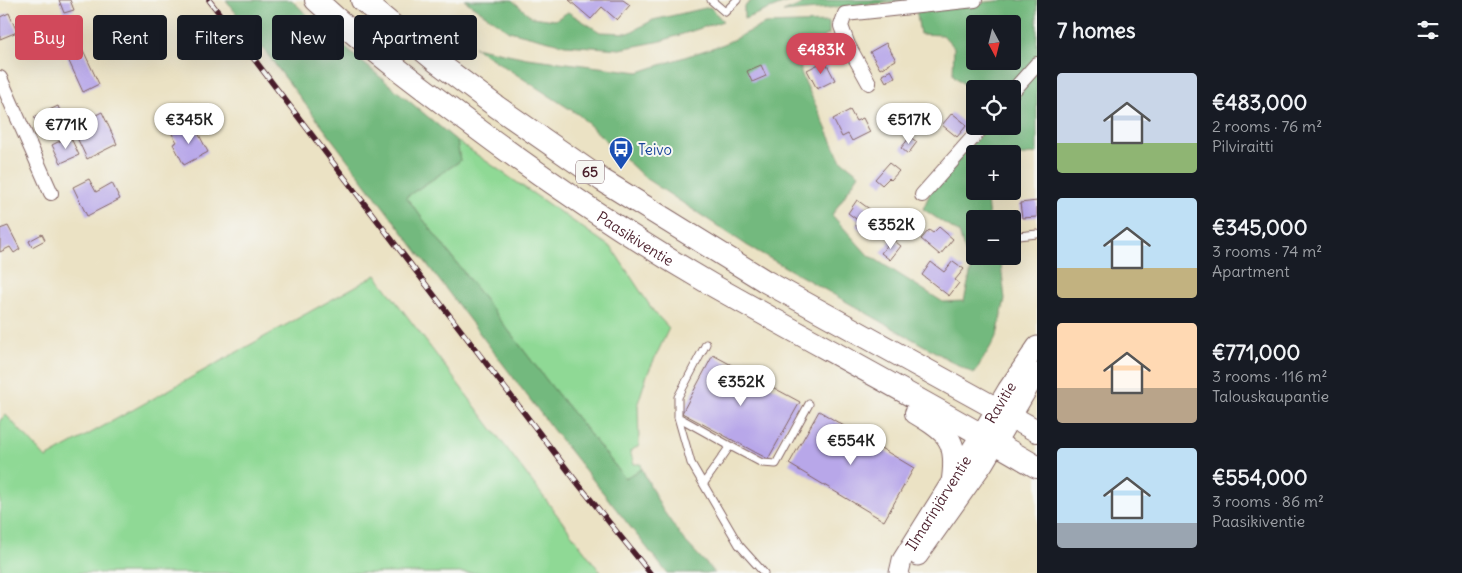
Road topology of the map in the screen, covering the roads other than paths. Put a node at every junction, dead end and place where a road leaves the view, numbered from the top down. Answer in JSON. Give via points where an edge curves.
{"nodes":[{"id":1,"x":316,"y":0,"type":"edge"},
{"id":2,"x":362,"y":0,"type":"edge"},
{"id":3,"x":711,"y":0,"type":"edge"},
{"id":4,"x":737,"y":0,"type":"edge"},
{"id":5,"x":975,"y":0,"type":"edge"},
{"id":6,"x":1037,"y":64,"type":"edge"},
{"id":7,"x":0,"y":78,"type":"edge"},
{"id":8,"x":1021,"y":82,"type":"edge"},
{"id":9,"x":869,"y":83,"type":"dead end"},
{"id":10,"x":975,"y":135,"type":"edge"},
{"id":11,"x":51,"y":193,"type":"dead end"},
{"id":12,"x":922,"y":195,"type":"dead end"},
{"id":13,"x":1037,"y":234,"type":"edge"},
{"id":14,"x":1021,"y":236,"type":"edge"},
{"id":15,"x":706,"y":344,"type":"dead end"},
{"id":16,"x":1037,"y":346,"type":"edge"},
{"id":17,"x":840,"y":356,"type":"junction"},
{"id":18,"x":1037,"y":372,"type":"edge"},
{"id":19,"x":810,"y":404,"type":"dead end"},
{"id":20,"x":1004,"y":412,"type":"junction"},
{"id":21,"x":678,"y":417,"type":"junction"},
{"id":22,"x":1037,"y":431,"type":"edge"},
{"id":23,"x":989,"y":438,"type":"junction"},
{"id":24,"x":730,"y":446,"type":"junction"},
{"id":25,"x":1037,"y":467,"type":"edge"},
{"id":26,"x":953,"y":479,"type":"junction"},
{"id":27,"x":704,"y":483,"type":"junction"},
{"id":28,"x":764,"y":573,"type":"edge"},
{"id":29,"x":900,"y":573,"type":"edge"}],
"edges":[{"from":1,"to":17,"type":"highway","name":"Paasikiventie","number":"65","via":[[423,89],[562,190],[712,284]]},
{"from":2,"to":20,"type":"highway","name":"Paasikiventie","number":"65","via":[[497,108],[602,180],[765,280]]},
{"from":3,"to":4,"type":"lane","via":[[725,12]]},
{"from":5,"to":9,"type":"street","via":[[845,14],[841,26]]},
{"from":6,"to":8,"type":"street"},
{"from":7,"to":11,"type":"street"},
{"from":10,"to":12,"type":"street"},
{"from":13,"to":14,"type":"lane"},
{"from":15,"to":21,"type":"lane","via":[[678,397]]},
{"from":16,"to":20,"type":"main road","name":"Ravitie","via":[[1012,382]]},
{"from":17,"to":23,"type":"highway","name":"Paasikiventie","number":"65"},
{"from":17,"to":26,"type":"highway","via":[[850,372],[934,424],[946,435],[953,445]]},
{"from":18,"to":20,"type":"main road","name":"Ravitie"},
{"from":19,"to":24,"type":"lane","via":[[776,464],[762,463]]},
{"from":20,"to":22,"type":"highway","number":"65"},
{"from":20,"to":23,"type":"main road","name":"Ravitie"},
{"from":21,"to":24,"type":"lane"},
{"from":21,"to":27,"type":"lane","via":[[691,463]]},
{"from":23,"to":25,"type":"highway","number":"65"},
{"from":23,"to":26,"type":"main road","name":"Ilmarinjärventie"},
{"from":23,"to":29,"type":"main road","name":"Ilmarinjärventie","via":[[984,463],[912,566]]},
{"from":24,"to":27,"type":"lane"},
{"from":26,"to":29,"type":"main road","name":"Ilmarinjärventie","via":[[902,560]]},
{"from":27,"to":28,"type":"lane","via":[[739,545]]}]}
